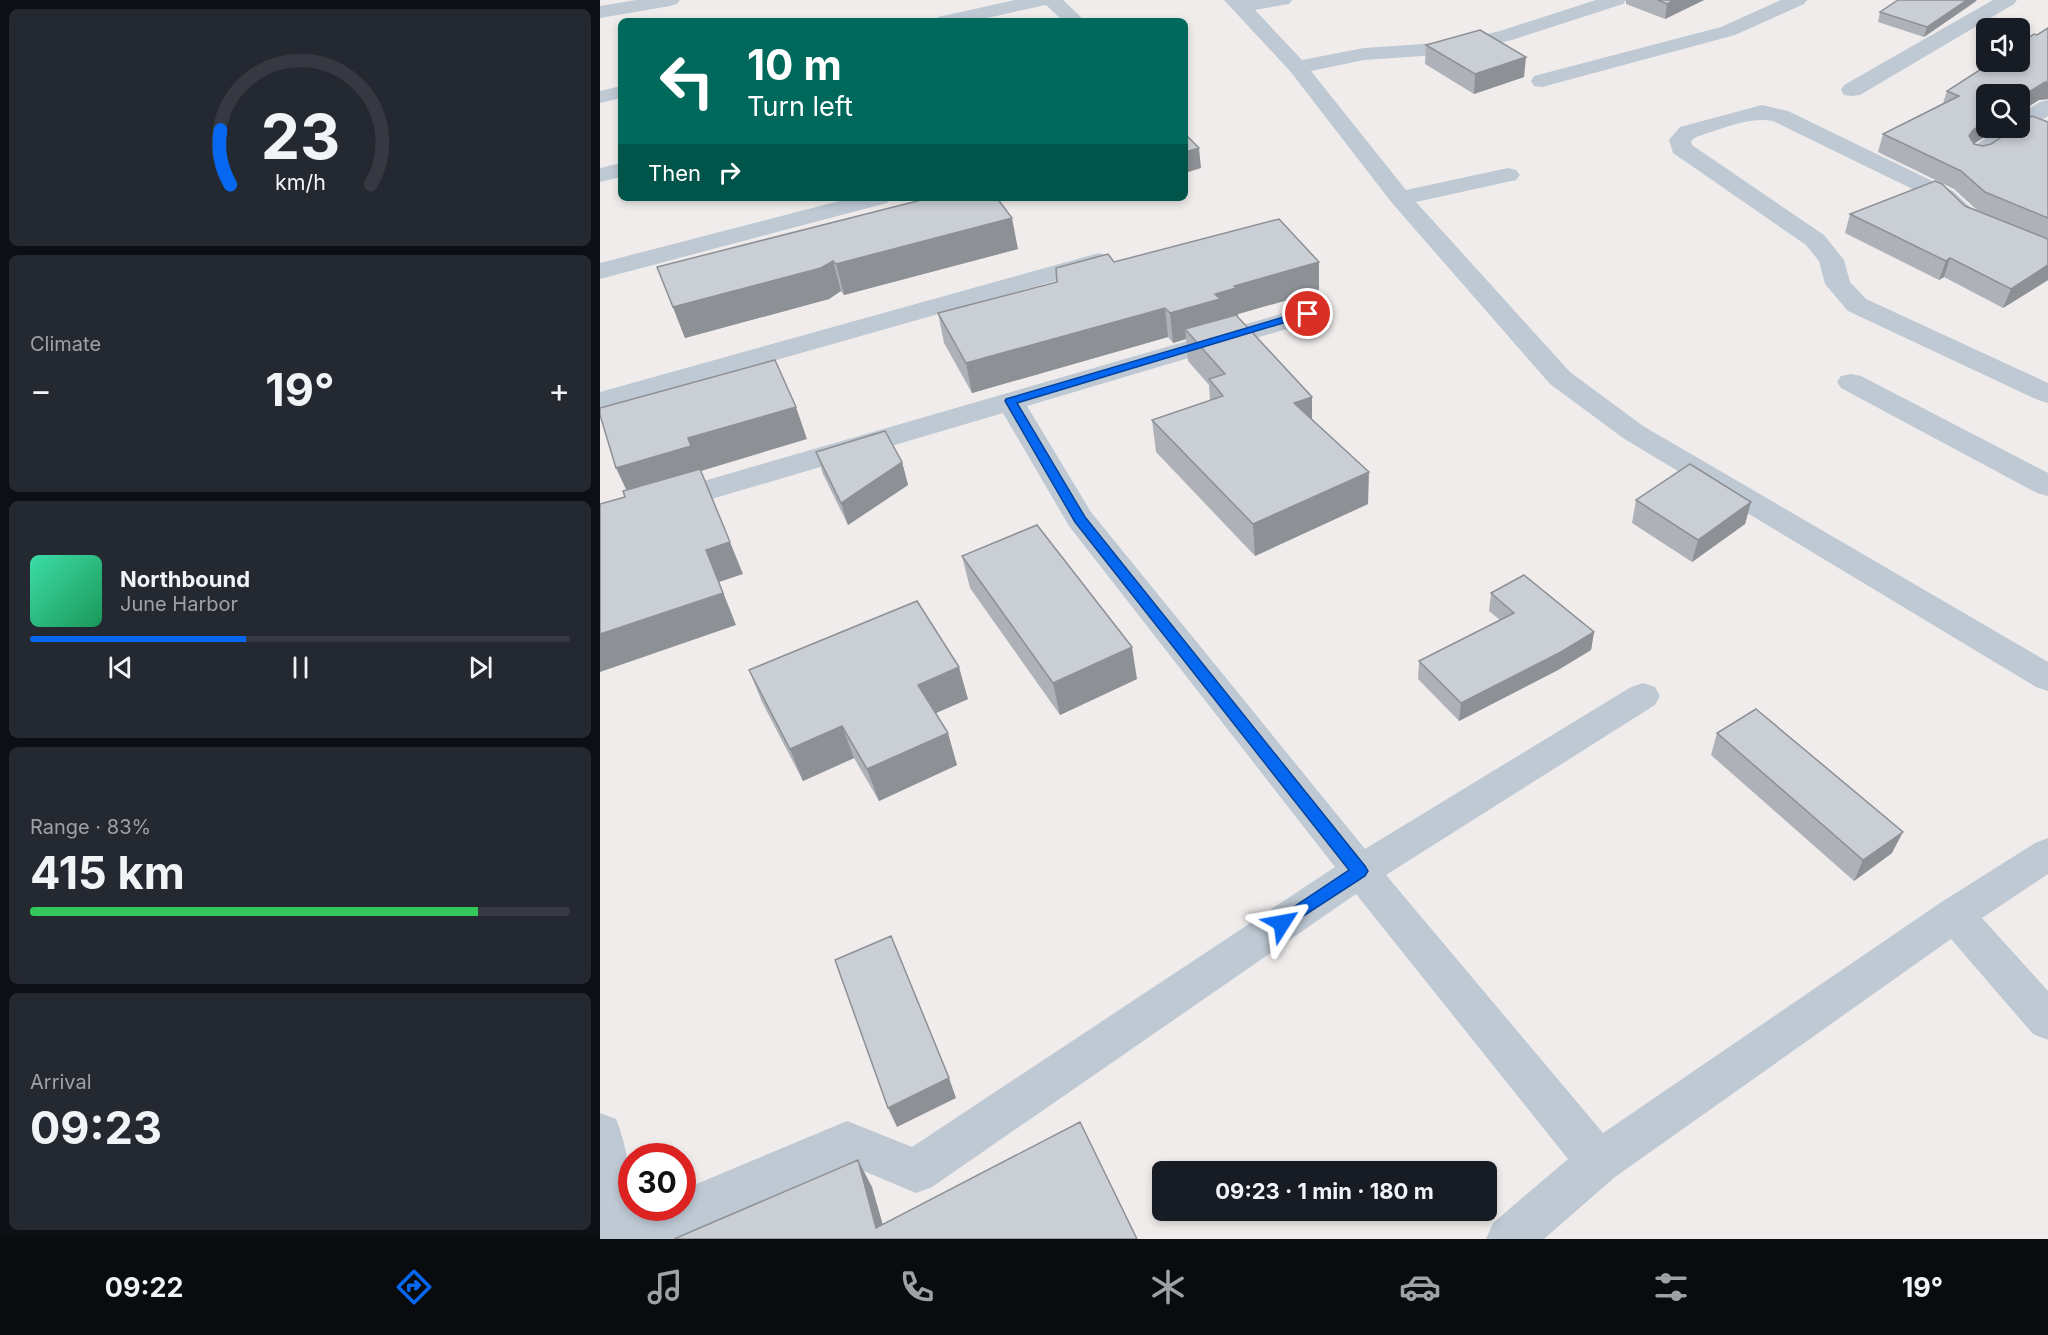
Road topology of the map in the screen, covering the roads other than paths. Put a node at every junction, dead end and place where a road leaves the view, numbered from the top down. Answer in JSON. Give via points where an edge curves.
{"nodes":[{"id":1,"x":670,"y":0,"type":"edge"},
{"id":2,"x":1043,"y":0,"type":"edge"},
{"id":3,"x":1052,"y":0,"type":"edge"},
{"id":4,"x":1282,"y":0,"type":"edge"},
{"id":5,"x":1616,"y":0,"type":"edge"},
{"id":6,"x":1797,"y":0,"type":"edge"},
{"id":7,"x":2007,"y":0,"type":"edge"},
{"id":8,"x":1237,"y":4,"type":"edge"},
{"id":9,"x":600,"y":12,"type":"edge"},
{"id":10,"x":959,"y":18,"type":"edge"},
{"id":11,"x":1072,"y":18,"type":"edge"},
{"id":12,"x":1297,"y":67,"type":"junction"},
{"id":13,"x":1542,"y":81,"type":"dead end"},
{"id":14,"x":1852,"y":90,"type":"dead end"},
{"id":15,"x":618,"y":93,"type":"edge"},
{"id":16,"x":600,"y":97,"type":"edge"},
{"id":17,"x":2048,"y":107,"type":"edge"},
{"id":18,"x":2030,"y":118,"type":"edge"},
{"id":19,"x":2030,"y":128,"type":"edge"},
{"id":20,"x":2048,"y":132,"type":"edge"},
{"id":21,"x":2000,"y":138,"type":"edge"},
{"id":22,"x":1976,"y":155,"type":"edge"},
{"id":23,"x":618,"y":171,"type":"edge"},
{"id":24,"x":600,"y":175,"type":"edge"},
{"id":25,"x":1508,"y":175,"type":"dead end"},
{"id":26,"x":1400,"y":198,"type":"junction"},
{"id":27,"x":868,"y":201,"type":"edge"},
{"id":28,"x":1978,"y":222,"type":"edge"},
{"id":29,"x":1100,"y":261,"type":"edge"},
{"id":30,"x":600,"y":271,"type":"edge"},
{"id":31,"x":1308,"y":314,"type":"dead end"},
{"id":32,"x":1851,"y":382,"type":"dead end"},
{"id":33,"x":2048,"y":394,"type":"edge"},
{"id":34,"x":600,"y":401,"type":"edge"},
{"id":35,"x":1010,"y":401,"type":"junction"},
{"id":36,"x":2048,"y":486,"type":"edge"},
{"id":37,"x":600,"y":522,"type":"edge"},
{"id":38,"x":2048,"y":678,"type":"edge"},
{"id":39,"x":1642,"y":696,"type":"dead end"},
{"id":40,"x":2048,"y":854,"type":"edge"},
{"id":41,"x":1360,"y":871,"type":"junction"},
{"id":42,"x":1954,"y":915,"type":"junction"},
{"id":43,"x":2048,"y":1021,"type":"edge"},
{"id":44,"x":600,"y":1134,"type":"edge"},
{"id":45,"x":1599,"y":1162,"type":"junction"},
{"id":46,"x":616,"y":1239,"type":"edge"},
{"id":47,"x":621,"y":1239,"type":"edge"},
{"id":48,"x":1509,"y":1239,"type":"edge"}],
"edges":[{"from":1,"to":9,"type":"street"},
{"from":2,"to":10,"type":"street"},
{"from":3,"to":11,"type":"street"},
{"from":4,"to":8,"type":"street"},
{"from":5,"to":12,"type":"street","via":[[1505,36],[1451,48],[1364,54]]},
{"from":6,"to":13,"type":"street","via":[[1728,31]]},
{"from":7,"to":14,"type":"street"},
{"from":8,"to":12,"type":"street"},
{"from":12,"to":26,"type":"street"},
{"from":15,"to":16,"type":"street"},
{"from":17,"to":18,"type":"street"},
{"from":19,"to":20,"type":"street"},
{"from":21,"to":22,"type":"street"},
{"from":23,"to":24,"type":"street"},
{"from":25,"to":26,"type":"street"},
{"from":26,"to":38,"type":"street","via":[[1560,378],[1632,432]]},
{"from":27,"to":30,"type":"street"},
{"from":28,"to":33,"type":"street","via":[[1968,218],[1945,196],[1780,116],[1762,112],[1747,115],[1688,132],[1680,140],[1682,148],[1815,240],[1831,260],[1838,284],[1857,305]]},
{"from":29,"to":34,"type":"street"},
{"from":31,"to":35,"type":"street"},
{"from":32,"to":36,"type":"street"},
{"from":35,"to":37,"type":"street"},
{"from":35,"to":41,"type":"street","via":[[1080,519]]},
{"from":39,"to":41,"type":"street"},
{"from":40,"to":42,"type":"street"},
{"from":41,"to":45,"type":"street"},
{"from":41,"to":47,"type":"street","via":[[916,1171],[847,1142]]},
{"from":42,"to":43,"type":"street"},
{"from":42,"to":45,"type":"street"},
{"from":44,"to":46,"type":"street"},
{"from":45,"to":48,"type":"street"}]}
